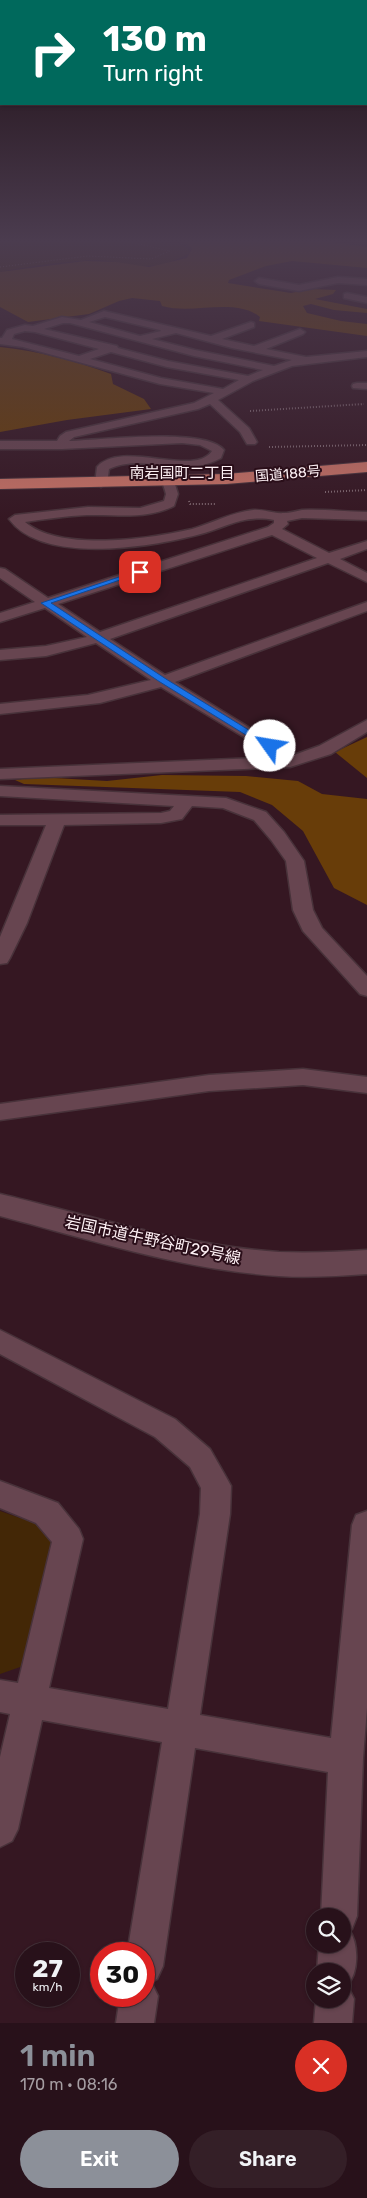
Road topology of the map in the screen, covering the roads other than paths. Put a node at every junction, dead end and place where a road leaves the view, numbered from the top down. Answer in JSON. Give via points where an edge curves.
{"nodes":[{"id":1,"x":61,"y":335,"type":"edge"},
{"id":2,"x":128,"y":335,"type":"edge"},
{"id":3,"x":154,"y":335,"type":"edge"},
{"id":4,"x":198,"y":335,"type":"edge"},
{"id":5,"x":224,"y":335,"type":"edge"},
{"id":6,"x":291,"y":335,"type":"edge"},
{"id":7,"x":141,"y":339,"type":"junction"},
{"id":8,"x":214,"y":339,"type":"junction"},
{"id":9,"x":3,"y":341,"type":"edge"},
{"id":10,"x":112,"y":348,"type":"junction"},
{"id":11,"x":257,"y":349,"type":"junction"},
{"id":12,"x":367,"y":354,"type":"edge"},
{"id":13,"x":80,"y":359,"type":"junction"},
{"id":14,"x":307,"y":360,"type":"junction"},
{"id":15,"x":273,"y":369,"type":"junction"},
{"id":16,"x":249,"y":379,"type":"junction"},
{"id":17,"x":224,"y":392,"type":"junction"},
{"id":18,"x":212,"y":401,"type":"junction"},
{"id":19,"x":240,"y":411,"type":"road end"},
{"id":20,"x":251,"y":442,"type":"dead end"},
{"id":21,"x":0,"y":445,"type":"edge"},
{"id":22,"x":62,"y":445,"type":"junction"},
{"id":23,"x":367,"y":467,"type":"edge"},
{"id":24,"x":168,"y":481,"type":"junction"},
{"id":25,"x":101,"y":483,"type":"junction"},
{"id":26,"x":0,"y":484,"type":"edge"},
{"id":27,"x":1,"y":510,"type":"edge"},
{"id":28,"x":367,"y":516,"type":"edge"},
{"id":29,"x":280,"y":517,"type":"junction"},
{"id":30,"x":15,"y":519,"type":"junction"},
{"id":31,"x":273,"y":530,"type":"junction"},
{"id":32,"x":367,"y":545,"type":"edge"},
{"id":33,"x":330,"y":559,"type":"junction"},
{"id":34,"x":0,"y":572,"type":"edge"},
{"id":35,"x":367,"y":578,"type":"edge"},
{"id":36,"x":45,"y":603,"type":"junction"},
{"id":37,"x":367,"y":606,"type":"edge"},
{"id":38,"x":0,"y":618,"type":"edge"},
{"id":39,"x":99,"y":638,"type":"junction"},
{"id":40,"x":0,"y":655,"type":"edge"},
{"id":41,"x":163,"y":681,"type":"junction"},
{"id":42,"x":0,"y":709,"type":"edge"},
{"id":43,"x":367,"y":725,"type":"edge"},
{"id":44,"x":290,"y":762,"type":"junction"},
{"id":45,"x":0,"y":774,"type":"edge"},
{"id":46,"x":0,"y":791,"type":"edge"},
{"id":47,"x":185,"y":800,"type":"junction"},
{"id":48,"x":57,"y":819,"type":"junction"},
{"id":49,"x":0,"y":820,"type":"edge"},
{"id":50,"x":0,"y":958,"type":"edge"},
{"id":51,"x":367,"y":989,"type":"edge"},
{"id":52,"x":367,"y":1085,"type":"edge"},
{"id":53,"x":0,"y":1112,"type":"edge"},
{"id":54,"x":0,"y":1205,"type":"edge"},
{"id":55,"x":367,"y":1262,"type":"edge"},
{"id":56,"x":0,"y":1342,"type":"edge"},
{"id":57,"x":0,"y":1494,"type":"edge"},
{"id":58,"x":367,"y":1525,"type":"edge"},
{"id":59,"x":363,"y":1622,"type":"edge"},
{"id":60,"x":15,"y":1699,"type":"edge"},
{"id":61,"x":181,"y":1729,"type":"junction"},
{"id":62,"x":346,"y":1758,"type":"junction"},
{"id":63,"x":0,"y":1829,"type":"edge"},
{"id":64,"x":339,"y":1908,"type":"edge"},
{"id":65,"x":148,"y":1942,"type":"edge"},
{"id":66,"x":137,"y":2007,"type":"edge"},
{"id":67,"x":335,"y":2008,"type":"edge"},
{"id":68,"x":135,"y":2023,"type":"edge"},
{"id":69,"x":334,"y":2023,"type":"edge"}],
"edges":[{"from":1,"to":10,"type":"street"},
{"from":2,"to":7,"type":"street"},
{"from":3,"to":7,"type":"street"},
{"from":4,"to":8,"type":"street"},
{"from":5,"to":8,"type":"street"},
{"from":6,"to":11,"type":"street"},
{"from":7,"to":10,"type":"street"},
{"from":7,"to":15,"type":"street"},
{"from":8,"to":11,"type":"street"},
{"from":9,"to":13,"type":"street"},
{"from":10,"to":13,"type":"street"},
{"from":10,"to":16,"type":"street","via":[[167,364]]},
{"from":11,"to":14,"type":"street"},
{"from":12,"to":14,"type":"street"},
{"from":13,"to":17,"type":"street","via":[[183,386]]},
{"from":14,"to":15,"type":"street"},
{"from":15,"to":16,"type":"street"},
{"from":16,"to":17,"type":"street"},
{"from":17,"to":18,"type":"street"},
{"from":18,"to":19,"type":"street","via":[[225,402]]},
{"from":18,"to":20,"type":"street","via":[[245,430]]},
{"from":18,"to":22,"type":"street","via":[[70,434]]},
{"from":21,"to":22,"type":"street"},
{"from":22,"to":25,"type":"street","via":[[190,440],[210,444],[218,450],[212,460],[199,463],[128,461],[107,464],[102,467]]},
{"from":23,"to":24,"type":"highway","name":"国道188号","via":[[226,480]]},
{"from":24,"to":25,"type":"highway","name":"国道188号"},
{"from":24,"to":30,"type":"street","via":[[172,494],[170,503],[161,509],[148,512],[71,512]]},
{"from":25,"to":26,"type":"highway","name":"国道188号"},
{"from":27,"to":30,"type":"street"},
{"from":28,"to":29,"type":"street","via":[[300,514]]},
{"from":29,"to":30,"type":"street","via":[[268,514],[238,516],[178,535],[96,544],[52,540],[33,533]]},
{"from":29,"to":31,"type":"street","via":[[281,524]]},
{"from":31,"to":33,"type":"street"},
{"from":31,"to":36,"type":"street"},
{"from":32,"to":33,"type":"street"},
{"from":33,"to":35,"type":"street"},
{"from":33,"to":39,"type":"street"},
{"from":34,"to":36,"type":"street"},
{"from":36,"to":38,"type":"street"},
{"from":36,"to":39,"type":"street"},
{"from":37,"to":41,"type":"street"},
{"from":39,"to":40,"type":"street","via":[[46,651]]},
{"from":39,"to":41,"type":"street"},
{"from":41,"to":42,"type":"street","via":[[102,698]]},
{"from":41,"to":44,"type":"street","via":[[286,756]]},
{"from":43,"to":44,"type":"street","via":[[325,750]]},
{"from":44,"to":45,"type":"street"},
{"from":46,"to":47,"type":"street"},
{"from":47,"to":48,"type":"street","via":[[176,815],[161,818]]},
{"from":47,"to":51,"type":"street","via":[[226,804],[260,816],[295,862],[303,910],[313,931]]},
{"from":48,"to":49,"type":"street"},
{"from":48,"to":50,"type":"street"},
{"from":52,"to":53,"type":"street","via":[[304,1076],[228,1082]]},
{"from":54,"to":55,"type":"street","name":"岩国市道牛野谷町29号線","via":[[170,1247],[251,1261],[317,1266]]},
{"from":56,"to":61,"type":"street","via":[[165,1428],[200,1458],[216,1486],[215,1514]]},
{"from":57,"to":60,"type":"street","via":[[47,1513],[68,1539]]},
{"from":58,"to":59,"type":"street"},
{"from":59,"to":62,"type":"street"},
{"from":60,"to":61,"type":"street"},
{"from":60,"to":63,"type":"street"},
{"from":61,"to":62,"type":"street"},
{"from":61,"to":65,"type":"street"},
{"from":62,"to":64,"type":"street"},
{"from":66,"to":68,"type":"street"},
{"from":67,"to":69,"type":"street"}]}
